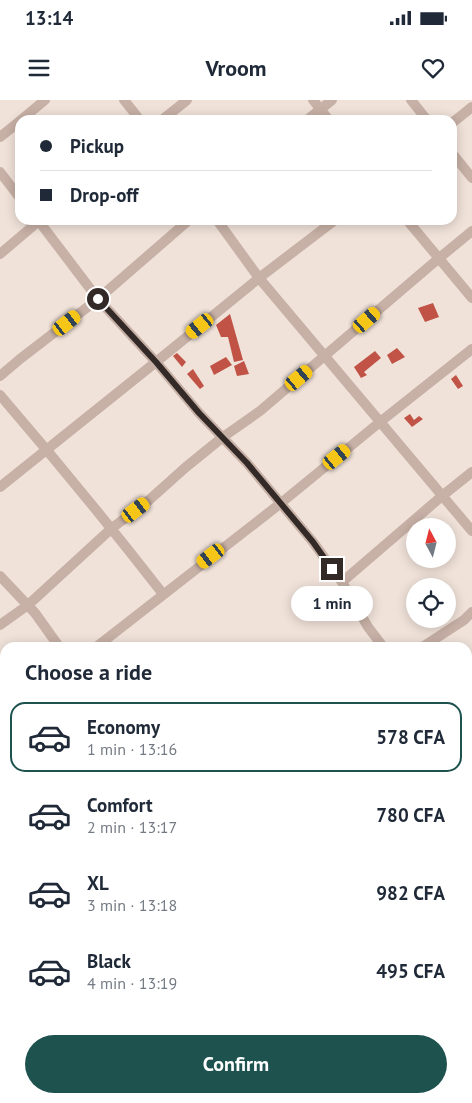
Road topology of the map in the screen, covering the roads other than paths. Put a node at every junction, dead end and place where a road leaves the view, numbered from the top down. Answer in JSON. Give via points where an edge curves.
{"nodes":[{"id":1,"x":45,"y":100,"type":"edge"},
{"id":2,"x":124,"y":100,"type":"edge"},
{"id":3,"x":187,"y":100,"type":"edge"},
{"id":4,"x":313,"y":100,"type":"edge"},
{"id":5,"x":332,"y":100,"type":"edge"},
{"id":6,"x":411,"y":100,"type":"edge"},
{"id":7,"x":472,"y":107,"type":"edge"},
{"id":8,"x":320,"y":109,"type":"junction"},
{"id":9,"x":26,"y":115,"type":"edge"},
{"id":10,"x":136,"y":115,"type":"edge"},
{"id":11,"x":168,"y":115,"type":"edge"},
{"id":12,"x":313,"y":115,"type":"edge"},
{"id":13,"x":325,"y":115,"type":"edge"},
{"id":14,"x":423,"y":115,"type":"edge"},
{"id":15,"x":457,"y":119,"type":"edge"},
{"id":16,"x":15,"y":124,"type":"edge"},
{"id":17,"x":0,"y":137,"type":"edge"},
{"id":18,"x":457,"y":159,"type":"edge"},
{"id":19,"x":0,"y":172,"type":"edge"},
{"id":20,"x":472,"y":178,"type":"edge"},
{"id":21,"x":15,"y":192,"type":"edge"},
{"id":22,"x":33,"y":225,"type":"edge"},
{"id":23,"x":43,"y":225,"type":"edge"},
{"id":24,"x":183,"y":225,"type":"edge"},
{"id":25,"x":221,"y":225,"type":"edge"},
{"id":26,"x":328,"y":225,"type":"edge"},
{"id":27,"x":411,"y":225,"type":"edge"},
{"id":28,"x":472,"y":231,"type":"edge"},
{"id":29,"x":0,"y":254,"type":"edge"},
{"id":30,"x":438,"y":259,"type":"junction"},
{"id":31,"x":259,"y":278,"type":"junction"},
{"id":32,"x":472,"y":298,"type":"edge"},
{"id":33,"x":98,"y":299,"type":"junction"},
{"id":34,"x":472,"y":349,"type":"edge"},
{"id":35,"x":325,"y":356,"type":"junction"},
{"id":36,"x":156,"y":362,"type":"junction"},
{"id":37,"x":0,"y":376,"type":"edge"},
{"id":38,"x":0,"y":395,"type":"edge"},
{"id":39,"x":380,"y":422,"type":"junction"},
{"id":40,"x":223,"y":437,"type":"junction"},
{"id":41,"x":47,"y":449,"type":"junction"},
{"id":42,"x":472,"y":472,"type":"edge"},
{"id":43,"x":0,"y":487,"type":"edge"},
{"id":44,"x":442,"y":496,"type":"junction"},
{"id":45,"x":280,"y":503,"type":"junction"},
{"id":46,"x":112,"y":528,"type":"junction"},
{"id":47,"x":472,"y":531,"type":"edge"},
{"id":48,"x":0,"y":576,"type":"edge"},
{"id":49,"x":342,"y":582,"type":"junction"},
{"id":50,"x":163,"y":594,"type":"junction"},
{"id":51,"x":28,"y":605,"type":"junction"},
{"id":52,"x":472,"y":612,"type":"edge"},
{"id":53,"x":0,"y":625,"type":"edge"},
{"id":54,"x":56,"y":642,"type":"edge"},
{"id":55,"x":102,"y":642,"type":"edge"},
{"id":56,"x":379,"y":642,"type":"edge"},
{"id":57,"x":430,"y":642,"type":"edge"}],
"edges":[{"from":1,"to":9,"type":"street"},
{"from":2,"to":10,"type":"street"},
{"from":3,"to":11,"type":"street"},
{"from":4,"to":8,"type":"street"},
{"from":5,"to":8,"type":"street"},
{"from":6,"to":14,"type":"street"},
{"from":7,"to":15,"type":"street"},
{"from":8,"to":12,"type":"street"},
{"from":8,"to":13,"type":"street"},
{"from":16,"to":17,"type":"street"},
{"from":18,"to":20,"type":"street"},
{"from":19,"to":21,"type":"street"},
{"from":22,"to":29,"type":"street"},
{"from":23,"to":33,"type":"street"},
{"from":24,"to":33,"type":"street"},
{"from":25,"to":31,"type":"street"},
{"from":26,"to":31,"type":"street"},
{"from":27,"to":30,"type":"street"},
{"from":28,"to":30,"type":"street"},
{"from":30,"to":32,"type":"street"},
{"from":30,"to":35,"type":"street"},
{"from":31,"to":35,"type":"street"},
{"from":31,"to":36,"type":"street"},
{"from":33,"to":36,"type":"street"},
{"from":33,"to":37,"type":"street"},
{"from":34,"to":39,"type":"street"},
{"from":35,"to":39,"type":"street"},
{"from":35,"to":40,"type":"street","via":[[260,411]]},
{"from":36,"to":40,"type":"street"},
{"from":36,"to":41,"type":"street"},
{"from":38,"to":41,"type":"street"},
{"from":39,"to":44,"type":"street"},
{"from":39,"to":45,"type":"street"},
{"from":40,"to":45,"type":"street"},
{"from":40,"to":46,"type":"street"},
{"from":41,"to":43,"type":"street"},
{"from":41,"to":46,"type":"street"},
{"from":42,"to":44,"type":"street"},
{"from":44,"to":47,"type":"street"},
{"from":44,"to":49,"type":"street"},
{"from":45,"to":49,"type":"street"},
{"from":45,"to":50,"type":"street"},
{"from":46,"to":50,"type":"street"},
{"from":46,"to":51,"type":"street"},
{"from":48,"to":51,"type":"street"},
{"from":49,"to":56,"type":"street"},
{"from":50,"to":55,"type":"street"},
{"from":51,"to":53,"type":"street"},
{"from":51,"to":54,"type":"street"},
{"from":52,"to":57,"type":"street"}]}
